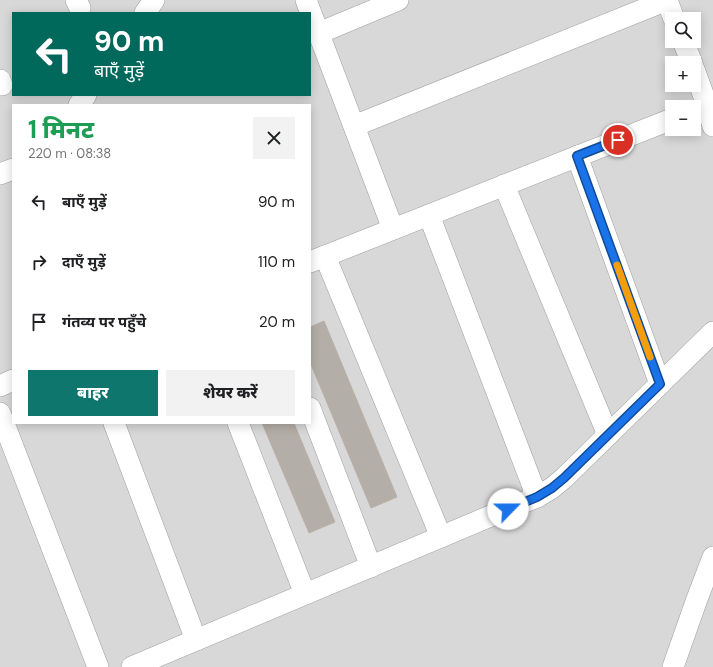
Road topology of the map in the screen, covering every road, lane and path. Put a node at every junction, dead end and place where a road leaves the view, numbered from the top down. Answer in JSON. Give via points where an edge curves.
{"nodes":[{"id":1,"x":306,"y":0,"type":"edge"},
{"id":2,"x":398,"y":0,"type":"edge"},
{"id":3,"x":667,"y":0,"type":"edge"},
{"id":4,"x":309,"y":12,"type":"edge"},
{"id":5,"x":671,"y":12,"type":"edge"},
{"id":6,"x":311,"y":20,"type":"edge"},
{"id":7,"x":317,"y":43,"type":"edge"},
{"id":8,"x":701,"y":108,"type":"edge"},
{"id":9,"x":665,"y":122,"type":"edge"},
{"id":10,"x":354,"y":126,"type":"junction"},
{"id":11,"x":713,"y":126,"type":"edge"},
{"id":12,"x":577,"y":156,"type":"junction"},
{"id":13,"x":12,"y":169,"type":"edge"},
{"id":14,"x":0,"y":174,"type":"edge"},
{"id":15,"x":504,"y":185,"type":"junction"},
{"id":16,"x":429,"y":215,"type":"junction"},
{"id":17,"x":393,"y":229,"type":"junction"},
{"id":18,"x":317,"y":259,"type":"edge"},
{"id":19,"x":713,"y":332,"type":"edge"},
{"id":20,"x":12,"y":380,"type":"edge"},
{"id":21,"x":660,"y":384,"type":"junction"},
{"id":22,"x":0,"y":386,"type":"edge"},
{"id":23,"x":311,"y":411,"type":"edge"},
{"id":24,"x":0,"y":413,"type":"edge"},
{"id":25,"x":114,"y":424,"type":"edge"},
{"id":26,"x":238,"y":424,"type":"edge"},
{"id":27,"x":608,"y":435,"type":"junction"},
{"id":28,"x":537,"y":497,"type":"junction"},
{"id":29,"x":441,"y":537,"type":"junction"},
{"id":30,"x":713,"y":557,"type":"edge"},
{"id":31,"x":371,"y":567,"type":"junction"},
{"id":32,"x":306,"y":594,"type":"junction"},
{"id":33,"x":196,"y":640,"type":"junction"},
{"id":34,"x":98,"y":667,"type":"edge"},
{"id":35,"x":132,"y":667,"type":"edge"},
{"id":36,"x":673,"y":667,"type":"edge"}],
"edges":[{"from":1,"to":4,"type":"street"},
{"from":2,"to":7,"type":"street"},
{"from":3,"to":5,"type":"street"},
{"from":3,"to":10,"type":"street"},
{"from":6,"to":7,"type":"street"},
{"from":7,"to":10,"type":"street"},
{"from":8,"to":11,"type":"street"},
{"from":9,"to":12,"type":"street"},
{"from":10,"to":17,"type":"street"},
{"from":12,"to":15,"type":"street"},
{"from":12,"to":21,"type":"street"},
{"from":13,"to":14,"type":"street"},
{"from":15,"to":16,"type":"street"},
{"from":15,"to":27,"type":"street"},
{"from":16,"to":17,"type":"street"},
{"from":16,"to":28,"type":"street"},
{"from":17,"to":18,"type":"street"},
{"from":18,"to":29,"type":"street"},
{"from":19,"to":21,"type":"street"},
{"from":20,"to":22,"type":"street"},
{"from":21,"to":27,"type":"street"},
{"from":23,"to":31,"type":"street"},
{"from":24,"to":34,"type":"street"},
{"from":25,"to":33,"type":"street"},
{"from":26,"to":32,"type":"street"},
{"from":27,"to":28,"type":"street","via":[[564,478]]},
{"from":28,"to":29,"type":"street"},
{"from":29,"to":31,"type":"street"},
{"from":30,"to":36,"type":"street"},
{"from":31,"to":32,"type":"street"},
{"from":32,"to":33,"type":"street"},
{"from":33,"to":35,"type":"street"}]}
